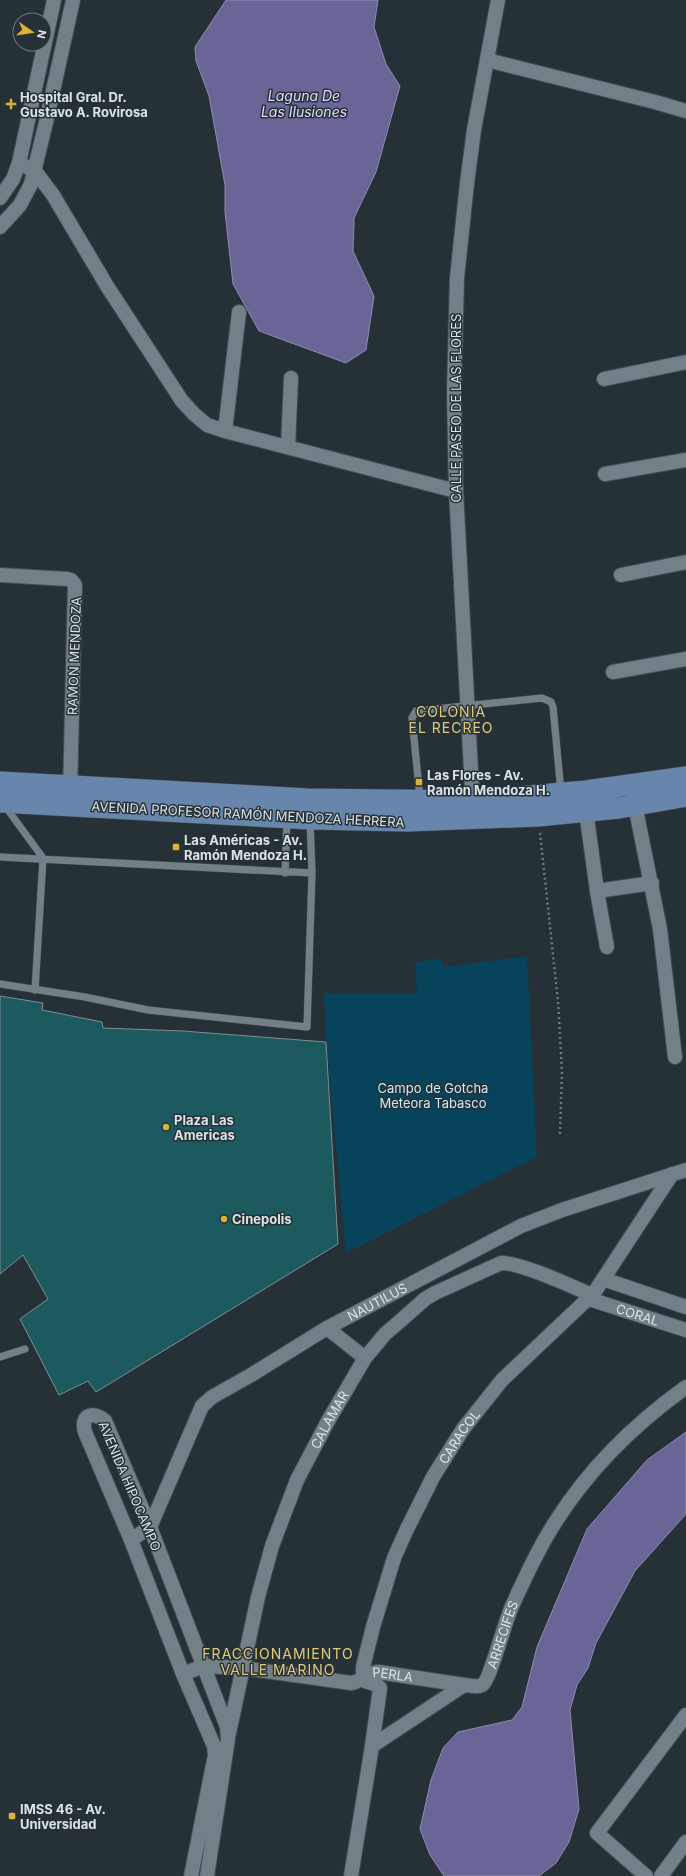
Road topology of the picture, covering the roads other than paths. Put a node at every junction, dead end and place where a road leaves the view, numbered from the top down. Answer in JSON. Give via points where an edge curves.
{"nodes":[{"id":1,"x":54,"y":0,"type":"edge"},
{"id":2,"x":73,"y":0,"type":"edge"},
{"id":3,"x":498,"y":0,"type":"edge"},
{"id":4,"x":486,"y":60,"type":"junction"},
{"id":5,"x":686,"y":111,"type":"edge"},
{"id":6,"x":19,"y":163,"type":"junction"},
{"id":7,"x":35,"y":171,"type":"junction"},
{"id":8,"x":0,"y":198,"type":"edge"},
{"id":9,"x":0,"y":228,"type":"edge"},
{"id":10,"x":238,"y":312,"type":"dead end"},
{"id":11,"x":686,"y":362,"type":"edge"},
{"id":12,"x":291,"y":378,"type":"dead end"},
{"id":13,"x":604,"y":379,"type":"dead end"},
{"id":14,"x":224,"y":432,"type":"junction"},
{"id":15,"x":288,"y":447,"type":"junction"},
{"id":16,"x":686,"y":460,"type":"edge"},
{"id":17,"x":605,"y":474,"type":"dead end"},
{"id":18,"x":456,"y":491,"type":"junction"},
{"id":19,"x":686,"y":562,"type":"edge"},
{"id":20,"x":0,"y":575,"type":"edge"},
{"id":21,"x":621,"y":575,"type":"dead end"},
{"id":22,"x":686,"y":659,"type":"edge"},
{"id":23,"x":613,"y":672,"type":"dead end"},
{"id":24,"x":467,"y":706,"type":"junction"},
{"id":25,"x":686,"y":777,"type":"edge"},
{"id":26,"x":561,"y":793,"type":"junction"},
{"id":27,"x":1,"y":795,"type":"edge"},
{"id":28,"x":70,"y":796,"type":"junction"},
{"id":29,"x":686,"y":796,"type":"edge"},
{"id":30,"x":420,"y":800,"type":"junction"},
{"id":31,"x":635,"y":805,"type":"junction"},
{"id":32,"x":287,"y":808,"type":"junction"},
{"id":33,"x":309,"y":809,"type":"junction"},
{"id":34,"x":473,"y":810,"type":"junction"},
{"id":35,"x":586,"y":811,"type":"junction"},
{"id":36,"x":0,"y":857,"type":"edge"},
{"id":37,"x":43,"y":858,"type":"junction"},
{"id":38,"x":285,"y":873,"type":"junction"},
{"id":39,"x":312,"y":873,"type":"junction"},
{"id":40,"x":652,"y":883,"type":"junction"},
{"id":41,"x":597,"y":891,"type":"junction"},
{"id":42,"x":607,"y":947,"type":"dead end"},
{"id":43,"x":0,"y":984,"type":"edge"},
{"id":44,"x":35,"y":990,"type":"junction"},
{"id":45,"x":675,"y":1057,"type":"dead end"},
{"id":46,"x":686,"y":1170,"type":"edge"},
{"id":47,"x":672,"y":1174,"type":"junction"},
{"id":48,"x":603,"y":1279,"type":"junction"},
{"id":49,"x":591,"y":1297,"type":"junction"},
{"id":50,"x":686,"y":1307,"type":"edge"},
{"id":51,"x":327,"y":1328,"type":"junction"},
{"id":52,"x":686,"y":1330,"type":"edge"},
{"id":53,"x":25,"y":1348,"type":"dead end"},
{"id":54,"x":0,"y":1357,"type":"edge"},
{"id":55,"x":366,"y":1358,"type":"junction"},
{"id":56,"x":686,"y":1387,"type":"edge"},
{"id":57,"x":150,"y":1527,"type":"junction"},
{"id":58,"x":131,"y":1540,"type":"junction"},
{"id":59,"x":203,"y":1666,"type":"junction"},
{"id":60,"x":243,"y":1668,"type":"junction"},
{"id":61,"x":183,"y":1674,"type":"junction"},
{"id":62,"x":364,"y":1679,"type":"junction"},
{"id":63,"x":464,"y":1685,"type":"junction"},
{"id":64,"x":686,"y":1714,"type":"edge"},
{"id":65,"x":228,"y":1738,"type":"junction"},
{"id":66,"x":372,"y":1746,"type":"junction"},
{"id":67,"x":686,"y":1842,"type":"edge"},
{"id":68,"x":191,"y":1876,"type":"edge"},
{"id":69,"x":207,"y":1876,"type":"edge"},
{"id":70,"x":351,"y":1876,"type":"edge"},
{"id":71,"x":646,"y":1876,"type":"edge"},
{"id":72,"x":661,"y":1876,"type":"edge"}],
"edges":[{"from":1,"to":6,"type":"street"},
{"from":2,"to":7,"type":"street"},
{"from":3,"to":4,"type":"street","name":"CALLE PASEO DE LAS FLORES"},
{"from":4,"to":5,"type":"street"},
{"from":4,"to":18,"type":"street","name":"CALLE PASEO DE LAS FLORES","via":[[466,183],[457,278],[454,393]]},
{"from":6,"to":7,"type":"street"},
{"from":6,"to":8,"type":"street","via":[[13,179]]},
{"from":7,"to":9,"type":"street","via":[[20,205]]},
{"from":7,"to":14,"type":"street","via":[[61,207],[107,286],[172,388],[197,417],[207,425]]},
{"from":10,"to":14,"type":"street"},
{"from":11,"to":13,"type":"street"},
{"from":12,"to":15,"type":"street"},
{"from":14,"to":15,"type":"street"},
{"from":15,"to":18,"type":"street"},
{"from":16,"to":17,"type":"street"},
{"from":18,"to":24,"type":"street","name":"CALLE PASEO DE LAS FLORES"},
{"from":19,"to":21,"type":"street"},
{"from":20,"to":28,"type":"street","name":"RAMON MENDOZA","via":[[67,579],[75,585]]},
{"from":22,"to":23,"type":"street"},
{"from":24,"to":26,"type":"lane","via":[[542,698],[551,702]]},
{"from":24,"to":30,"type":"lane","via":[[413,714]]},
{"from":24,"to":34,"type":"street","name":"CALLE PASEO DE LAS FLORES"},
{"from":25,"to":26,"type":"main road","name":"AVENIDA PROFESOR RAMÓN MENDOZA HERRERA"},
{"from":26,"to":34,"type":"main road","name":"AVENIDA PROFESOR RAMÓN MENDOZA HERRERA"},
{"from":27,"to":28,"type":"main road","name":"AVENIDA PROFESOR RAMÓN MENDOZA HERRERA"},
{"from":27,"to":37,"type":"lane"},
{"from":28,"to":32,"type":"main road","name":"AVENIDA PROFESOR RAMÓN MENDOZA HERRERA"},
{"from":28,"to":32,"type":"main road","name":"AVENIDA PROFESOR RAMÓN MENDOZA HERRERA","via":[[93,788]]},
{"from":29,"to":31,"type":"main road","name":"AVENIDA PROFESOR RAMÓN MENDOZA HERRERA"},
{"from":30,"to":33,"type":"main road","name":"AVENIDA PROFESOR RAMÓN MENDOZA HERRERA"},
{"from":30,"to":34,"type":"main road","name":"AVENIDA PROFESOR RAMÓN MENDOZA HERRERA"},
{"from":31,"to":35,"type":"main road","name":"AVENIDA PROFESOR RAMÓN MENDOZA HERRERA"},
{"from":31,"to":40,"type":"street"},
{"from":32,"to":33,"type":"main road","name":"AVENIDA PROFESOR RAMÓN MENDOZA HERRERA"},
{"from":32,"to":38,"type":"lane"},
{"from":33,"to":34,"type":"main road","name":"AVENIDA PROFESOR RAMÓN MENDOZA HERRERA","via":[[408,821]]},
{"from":33,"to":39,"type":"lane"},
{"from":34,"to":35,"type":"main road","name":"AVENIDA PROFESOR RAMÓN MENDOZA HERRERA","via":[[538,816]]},
{"from":35,"to":41,"type":"street"},
{"from":36,"to":37,"type":"lane"},
{"from":37,"to":38,"type":"lane"},
{"from":37,"to":44,"type":"lane"},
{"from":38,"to":39,"type":"lane"},
{"from":39,"to":44,"type":"lane","via":[[307,1027],[148,1010]]},
{"from":40,"to":41,"type":"street"},
{"from":40,"to":45,"type":"street","via":[[660,928]]},
{"from":41,"to":42,"type":"street"},
{"from":43,"to":44,"type":"lane"},
{"from":46,"to":47,"type":"street","name":"NAUTILUS"},
{"from":47,"to":48,"type":"street","name":"CARACOL"},
{"from":47,"to":51,"type":"street","name":"NAUTILUS","via":[[521,1226]]},
{"from":48,"to":49,"type":"street","name":"CARACOL"},
{"from":48,"to":50,"type":"street","name":"CORAL"},
{"from":49,"to":52,"type":"street","name":"CORAL"},
{"from":49,"to":55,"type":"street","name":"CALAMAR","via":[[533,1272],[501,1263],[425,1299],[386,1334]]},
{"from":49,"to":62,"type":"street","name":"CARACOL","via":[[502,1380],[463,1429],[433,1476],[394,1558],[363,1667]]},
{"from":51,"to":55,"type":"street"},
{"from":51,"to":57,"type":"street","name":"NAUTILUS","via":[[204,1403]]},
{"from":53,"to":54,"type":"lane"},
{"from":55,"to":60,"type":"street","name":"CALAMAR","via":[[308,1459],[283,1514],[264,1573]]},
{"from":56,"to":63,"type":"street","name":"ARRECIFES","via":[[643,1421],[571,1499],[547,1535],[506,1617],[485,1683],[478,1687]]},
{"from":57,"to":58,"type":"street"},
{"from":57,"to":58,"type":"street","name":"AVENIDA HIPOCAMPO","via":[[105,1421],[94,1414],[88,1416],[84,1420],[85,1432]]},
{"from":57,"to":59,"type":"street","name":"AVENIDA HIPOCAMPO"},
{"from":58,"to":61,"type":"street","name":"AVENIDA HIPOCAMPO"},
{"from":59,"to":60,"type":"street","name":"PERLA"},
{"from":59,"to":61,"type":"street","name":"PERLA"},
{"from":59,"to":65,"type":"street","name":"AVENIDA HIPOCAMPO","via":[[227,1727]]},
{"from":60,"to":62,"type":"street","name":"PERLA","via":[[351,1683]]},
{"from":60,"to":65,"type":"street","name":"CALAMAR"},
{"from":61,"to":68,"type":"street","name":"AVENIDA HIPOCAMPO","via":[[215,1750]]},
{"from":62,"to":63,"type":"street","name":"PERLA","via":[[371,1673],[378,1672]]},
{"from":62,"to":66,"type":"street","via":[[380,1688]]},
{"from":63,"to":66,"type":"street"},
{"from":64,"to":71,"type":"street","via":[[597,1833]]},
{"from":65,"to":69,"type":"street","name":"AVENIDA HIPOCAMPO"},
{"from":66,"to":70,"type":"street"},
{"from":67,"to":72,"type":"street"}]}
